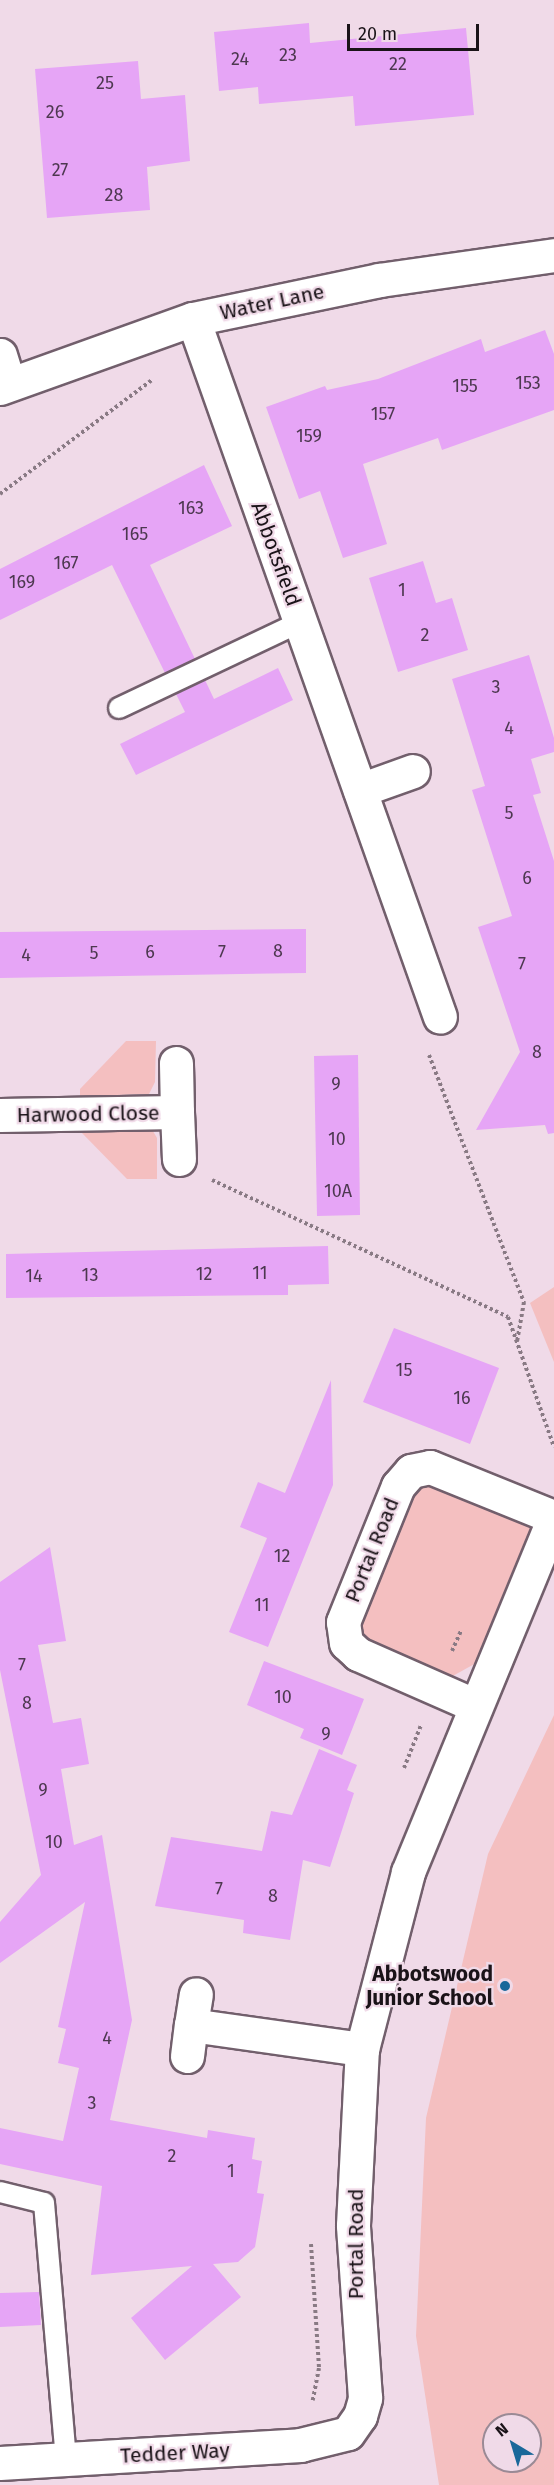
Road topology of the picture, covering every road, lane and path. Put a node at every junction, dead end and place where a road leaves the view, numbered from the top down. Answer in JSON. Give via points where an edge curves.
{"nodes":[{"id":1,"x":554,"y":255,"type":"edge"},
{"id":2,"x":193,"y":319,"type":"junction"},
{"id":3,"x":206,"y":356,"type":"junction"},
{"id":4,"x":3,"y":376,"type":"edge"},
{"id":5,"x":0,"y":494,"type":"edge"},
{"id":6,"x":300,"y":622,"type":"junction"},
{"id":7,"x":119,"y":708,"type":"dead end"},
{"id":8,"x":413,"y":771,"type":"dead end"},
{"id":9,"x":360,"y":790,"type":"junction"},
{"id":10,"x":440,"y":1017,"type":"joint"},
{"id":11,"x":176,"y":1063,"type":"dead end"},
{"id":12,"x":177,"y":1112,"type":"junction"},
{"id":13,"x":0,"y":1115,"type":"edge"},
{"id":14,"x":179,"y":1159,"type":"joint"},
{"id":15,"x":517,"y":1343,"type":"junction"},
{"id":16,"x":554,"y":1447,"type":"edge"},
{"id":17,"x":554,"y":1518,"type":"edge"},
{"id":18,"x":474,"y":1705,"type":"junction"},
{"id":19,"x":191,"y":2025,"type":"dead end"},
{"id":20,"x":362,"y":2049,"type":"junction"},
{"id":21,"x":0,"y":2193,"type":"edge"},
{"id":22,"x":348,"y":2433,"type":"joint"},
{"id":23,"x":66,"y":2459,"type":"junction"},
{"id":24,"x":0,"y":2463,"type":"edge"}],
"edges":[{"from":1,"to":2,"type":"street","name":"Water Lane","via":[[380,280]]},
{"from":2,"to":3,"type":"street","name":"Abbotsfield"},
{"from":2,"to":4,"type":"street","name":"Water Lane"},
{"from":3,"to":5,"type":"path","via":[[150,380]]},
{"from":3,"to":6,"type":"street","name":"Abbotsfield"},
{"from":6,"to":7,"type":"lane"},
{"from":6,"to":9,"type":"street","name":"Abbotsfield"},
{"from":8,"to":9,"type":"street"},
{"from":9,"to":10,"type":"street","name":"Abbotsfield"},
{"from":10,"to":15,"type":"path","via":[[417,1024],[524,1302]]},
{"from":11,"to":12,"type":"street","name":"Harwood Close"},
{"from":12,"to":13,"type":"street","name":"Harwood Close"},
{"from":12,"to":14,"type":"street","name":"Harwood Close"},
{"from":14,"to":15,"type":"path","via":[[213,1181],[508,1317]]},
{"from":15,"to":16,"type":"path"},
{"from":17,"to":18,"type":"street","name":"Portal Road"},
{"from":17,"to":18,"type":"street","name":"Portal Road","via":[[430,1467],[411,1471],[398,1486],[343,1622],[346,1643],[358,1654]]},
{"from":18,"to":20,"type":"street","name":"Portal Road","via":[[408,1872]]},
{"from":19,"to":20,"type":"street"},
{"from":20,"to":22,"type":"street","name":"Portal Road","via":[[353,2224],[365,2398]]},
{"from":21,"to":23,"type":"lane","via":[[44,2203]]},
{"from":22,"to":23,"type":"street","name":"Tedder Way","via":[[300,2445]]},
{"from":23,"to":24,"type":"street","name":"Tedder Way"}]}
